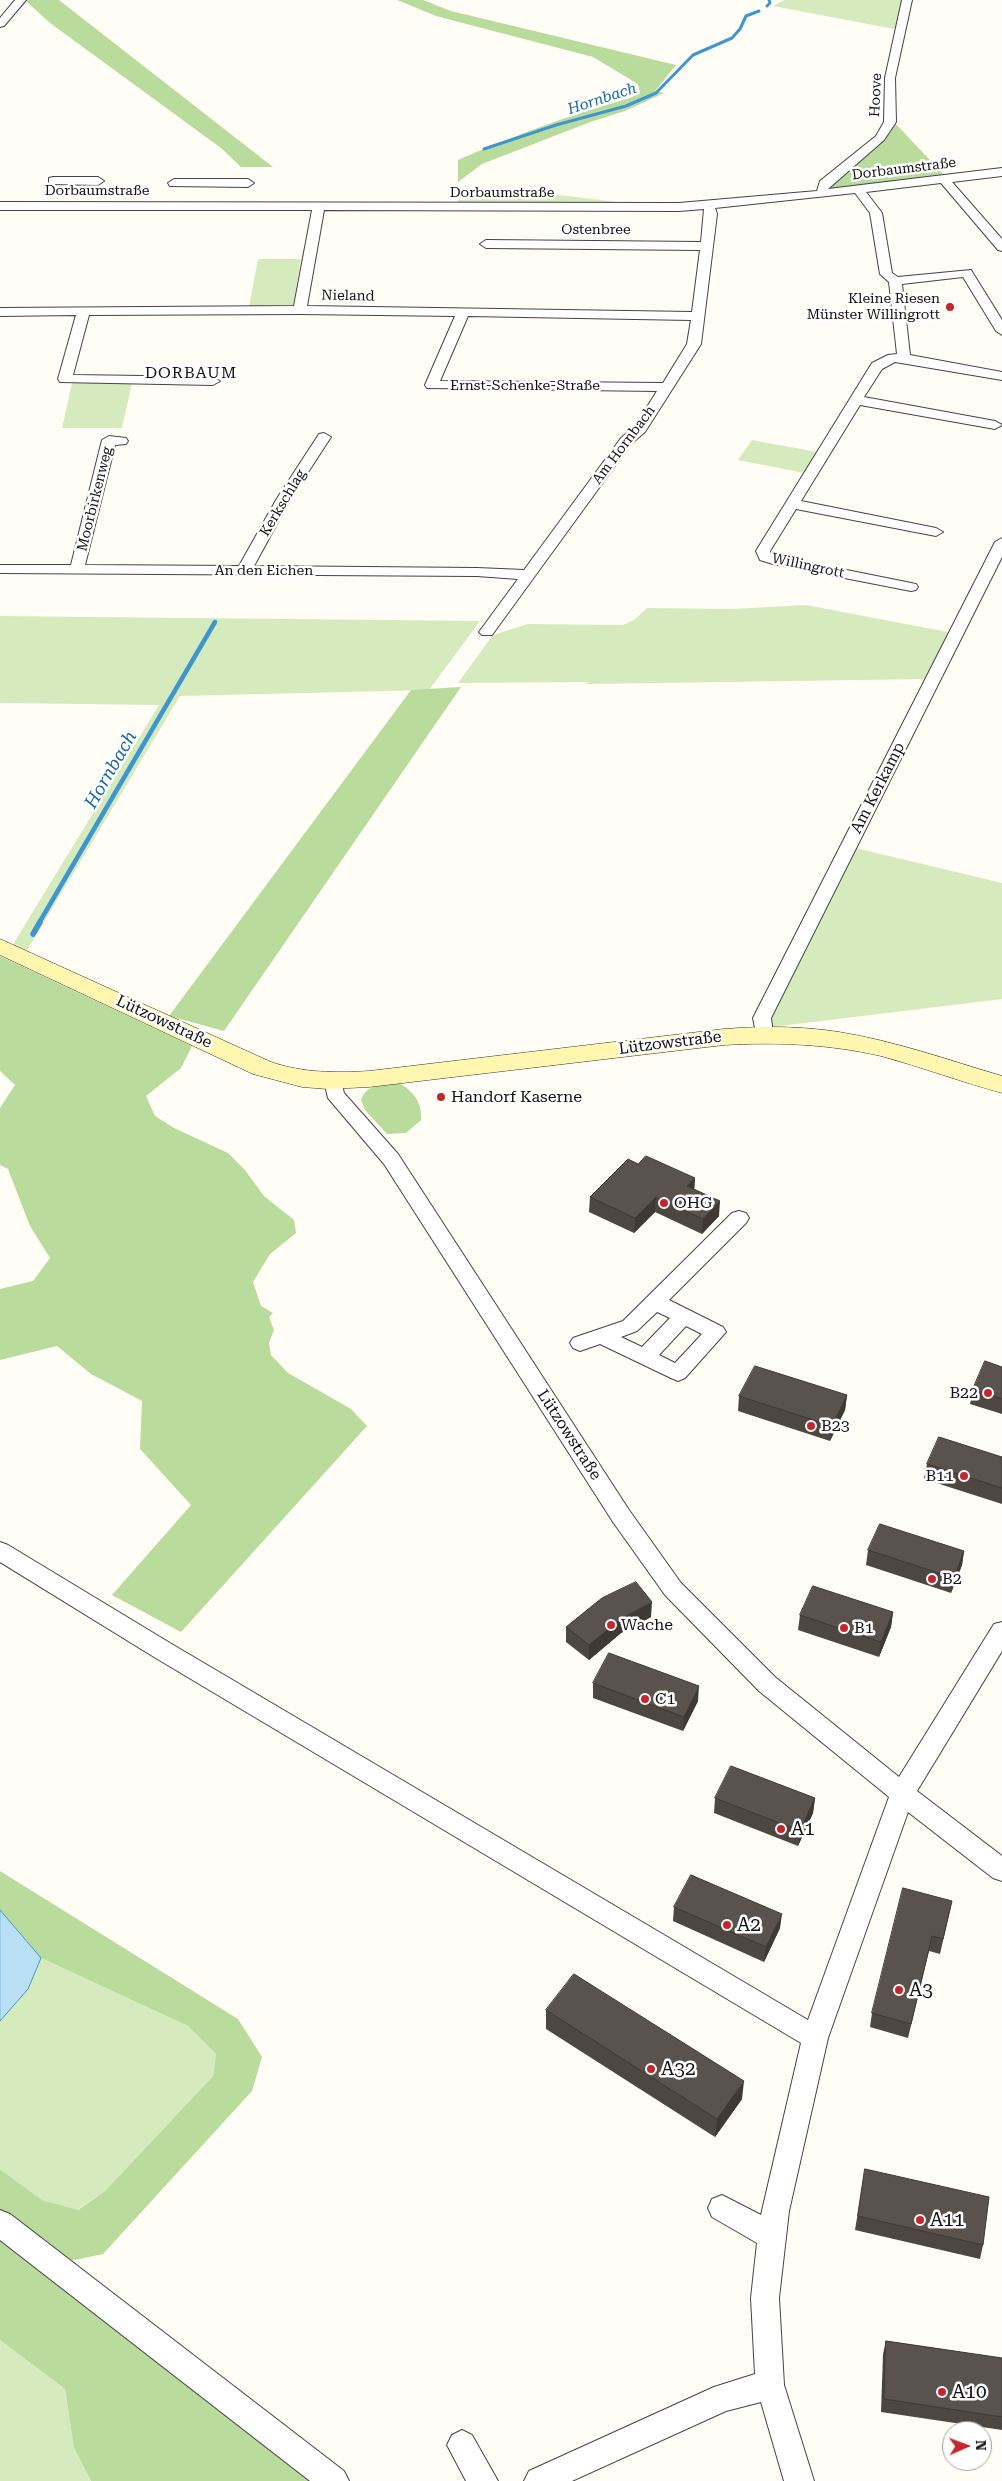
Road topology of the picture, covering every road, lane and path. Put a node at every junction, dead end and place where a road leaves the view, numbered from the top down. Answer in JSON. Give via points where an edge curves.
{"nodes":[{"id":1,"x":21,"y":0,"type":"edge"},
{"id":2,"x":907,"y":0,"type":"edge"},
{"id":3,"x":0,"y":24,"type":"edge"},
{"id":4,"x":1002,"y":172,"type":"edge"},
{"id":5,"x":944,"y":179,"type":"junction"},
{"id":6,"x":53,"y":181,"type":"dead end"},
{"id":7,"x":72,"y":181,"type":"junction"},
{"id":8,"x":98,"y":181,"type":"dead end"},
{"id":9,"x":248,"y":183,"type":"dead end"},
{"id":10,"x":858,"y":189,"type":"junction"},
{"id":11,"x":824,"y":193,"type":"junction"},
{"id":12,"x":0,"y":206,"type":"edge"},
{"id":13,"x":61,"y":206,"type":"junction"},
{"id":14,"x":179,"y":206,"type":"junction"},
{"id":15,"x":709,"y":206,"type":"junction"},
{"id":16,"x":319,"y":207,"type":"junction"},
{"id":17,"x":486,"y":244,"type":"dead end"},
{"id":18,"x":705,"y":246,"type":"junction"},
{"id":19,"x":1002,"y":247,"type":"edge"},
{"id":20,"x":895,"y":280,"type":"junction"},
{"id":21,"x":300,"y":310,"type":"junction"},
{"id":22,"x":0,"y":312,"type":"edge"},
{"id":23,"x":83,"y":312,"type":"junction"},
{"id":24,"x":463,"y":313,"type":"junction"},
{"id":25,"x":696,"y":316,"type":"junction"},
{"id":26,"x":1002,"y":331,"type":"edge"},
{"id":27,"x":904,"y":358,"type":"junction"},
{"id":28,"x":1002,"y":376,"type":"edge"},
{"id":29,"x":213,"y":381,"type":"dead end"},
{"id":30,"x":666,"y":387,"type":"junction"},
{"id":31,"x":856,"y":400,"type":"junction"},
{"id":32,"x":995,"y":425,"type":"dead end"},
{"id":33,"x":324,"y":437,"type":"dead end"},
{"id":34,"x":121,"y":440,"type":"dead end"},
{"id":35,"x":792,"y":504,"type":"junction"},
{"id":36,"x":936,"y":532,"type":"dead end"},
{"id":37,"x":1002,"y":542,"type":"edge"},
{"id":38,"x":0,"y":569,"type":"edge"},
{"id":39,"x":77,"y":570,"type":"junction"},
{"id":40,"x":244,"y":570,"type":"junction"},
{"id":41,"x":528,"y":575,"type":"junction"},
{"id":42,"x":911,"y":587,"type":"dead end"},
{"id":43,"x":487,"y":632,"type":"dead end"},
{"id":44,"x":0,"y":946,"type":"edge"},
{"id":45,"x":764,"y":1034,"type":"junction"},
{"id":46,"x":333,"y":1082,"type":"junction"},
{"id":47,"x":1002,"y":1085,"type":"edge"},
{"id":48,"x":739,"y":1218,"type":"dead end"},
{"id":49,"x":655,"y":1302,"type":"junction"},
{"id":50,"x":684,"y":1316,"type":"junction"},
{"id":51,"x":645,"y":1357,"type":"junction"},
{"id":52,"x":0,"y":1551,"type":"edge"},
{"id":53,"x":1002,"y":1631,"type":"edge"},
{"id":54,"x":902,"y":1794,"type":"junction"},
{"id":55,"x":1002,"y":1870,"type":"edge"},
{"id":56,"x":815,"y":2038,"type":"junction"},
{"id":57,"x":722,"y":2208,"type":"dead end"},
{"id":58,"x":0,"y":2223,"type":"edge"},
{"id":59,"x":773,"y":2237,"type":"junction"},
{"id":60,"x":770,"y":2385,"type":"junction"},
{"id":61,"x":462,"y":2445,"type":"dead end"},
{"id":62,"x":334,"y":2481,"type":"edge"},
{"id":63,"x":483,"y":2481,"type":"edge"},
{"id":64,"x":539,"y":2481,"type":"edge"},
{"id":65,"x":799,"y":2481,"type":"edge"}],
"edges":[{"from":1,"to":3,"type":"street"},
{"from":2,"to":11,"type":"street","name":"Hoove","via":[[890,78],[890,122],[880,138],[824,184]]},
{"from":4,"to":5,"type":"street","name":"Dorbaumstraße"},
{"from":5,"to":10,"type":"street","name":"Dorbaumstraße"},
{"from":5,"to":19,"type":"street"},
{"from":6,"to":7,"type":"street"},
{"from":7,"to":8,"type":"street"},
{"from":7,"to":13,"type":"street"},
{"from":9,"to":14,"type":"street","via":[[180,183]]},
{"from":10,"to":11,"type":"street","name":"Dorbaumstraße"},
{"from":10,"to":20,"type":"street","via":[[876,213],[886,274]]},
{"from":11,"to":15,"type":"street","name":"Dorbaumstraße"},
{"from":12,"to":13,"type":"street","name":"Dorbaumstraße"},
{"from":13,"to":14,"type":"street","name":"Dorbaumstraße"},
{"from":14,"to":16,"type":"street","name":"Dorbaumstraße"},
{"from":15,"to":16,"type":"street","name":"Dorbaumstraße"},
{"from":15,"to":18,"type":"street","name":"Am Hornbach","via":[[711,214]]},
{"from":16,"to":21,"type":"street"},
{"from":17,"to":18,"type":"street","name":"Ostenbree"},
{"from":18,"to":25,"type":"street","name":"Am Hornbach"},
{"from":20,"to":26,"type":"street","via":[[967,273]]},
{"from":20,"to":27,"type":"street"},
{"from":21,"to":23,"type":"street","name":"Nieland"},
{"from":21,"to":24,"type":"street","name":"Nieland"},
{"from":22,"to":23,"type":"street","name":"Nieland"},
{"from":23,"to":29,"type":"street","via":[[65,379]]},
{"from":24,"to":25,"type":"street","name":"Nieland"},
{"from":24,"to":30,"type":"street","name":"Ernst-Schenke-Straße","via":[[432,385]]},
{"from":25,"to":30,"type":"street","name":"Am Hornbach","via":[[694,344]]},
{"from":27,"to":28,"type":"street","name":"Willingrott"},
{"from":27,"to":31,"type":"street","name":"Willingrott","via":[[893,358],[877,366]]},
{"from":30,"to":41,"type":"street","name":"Am Hornbach","via":[[640,429],[626,441]]},
{"from":31,"to":32,"type":"street"},
{"from":31,"to":35,"type":"street","name":"Willingrott"},
{"from":33,"to":40,"type":"street","name":"Kerkschlag","via":[[283,500]]},
{"from":34,"to":39,"type":"street","name":"Moorbirkenweg","via":[[109,440]]},
{"from":35,"to":36,"type":"street"},
{"from":35,"to":42,"type":"street","name":"Willingrott","via":[[763,551],[765,557]]},
{"from":37,"to":45,"type":"street","name":"Am Kerkamp","via":[[762,1018]]},
{"from":38,"to":39,"type":"street","name":"An den Eichen"},
{"from":39,"to":40,"type":"street","name":"An den Eichen"},
{"from":40,"to":41,"type":"street","name":"An den Eichen","via":[[505,572]]},
{"from":41,"to":43,"type":"street","name":"Am Hornbach"},
{"from":44,"to":46,"type":"street","name":"Lützowstraße","via":[[262,1068],[284,1076]]},
{"from":45,"to":46,"type":"street","name":"Lützowstraße"},
{"from":45,"to":47,"type":"street","name":"Lützowstraße","via":[[806,1036],[870,1046]]},
{"from":46,"to":54,"type":"street","name":"Lützowstraße","via":[[335,1094],[391,1159],[622,1516],[673,1589],[767,1684]]},
{"from":48,"to":49,"type":"street"},
{"from":49,"to":50,"type":"street"},
{"from":49,"to":51,"type":"street","via":[[630,1326],[590,1339]]},
{"from":50,"to":51,"type":"street"},
{"from":50,"to":51,"type":"street","via":[[716,1332],[678,1373]]},
{"from":52,"to":56,"type":"street"},
{"from":53,"to":54,"type":"street"},
{"from":54,"to":55,"type":"street","name":"Lützowstraße"},
{"from":54,"to":56,"type":"street"},
{"from":56,"to":59,"type":"street","via":[[775,2211]]},
{"from":57,"to":59,"type":"street"},
{"from":58,"to":62,"type":"street"},
{"from":59,"to":60,"type":"street","via":[[765,2298]]},
{"from":60,"to":64,"type":"street","via":[[724,2397]]},
{"from":60,"to":65,"type":"street"},
{"from":61,"to":63,"type":"street"}]}
